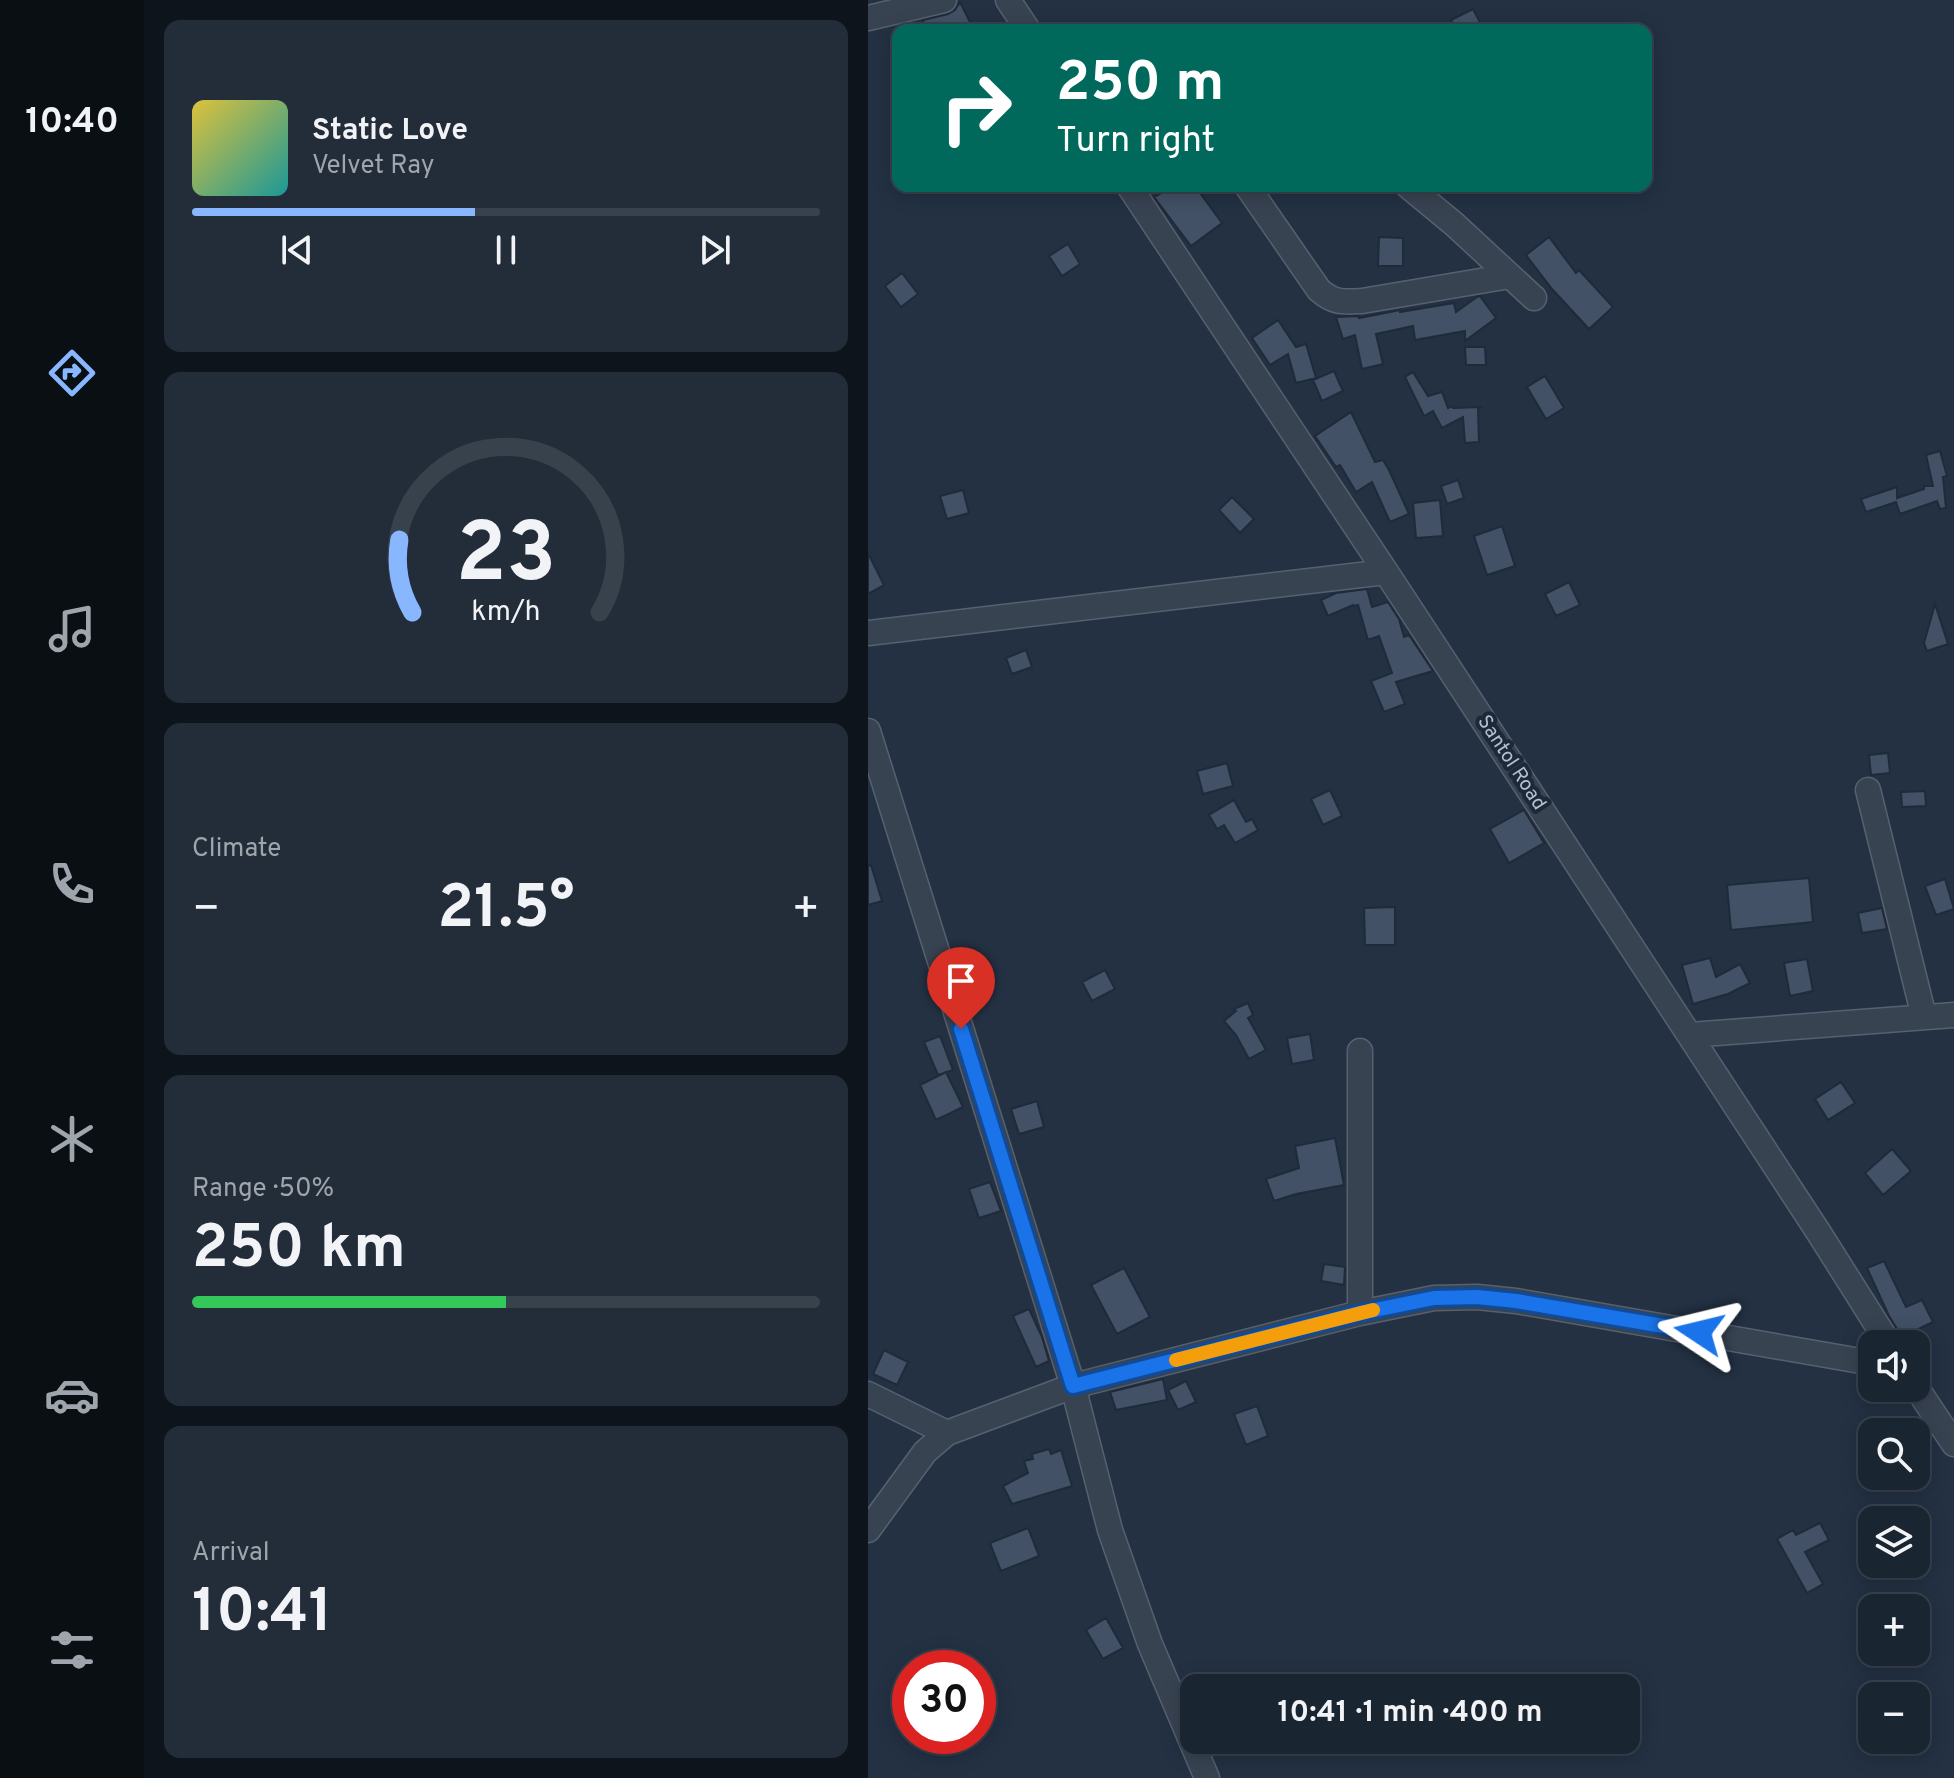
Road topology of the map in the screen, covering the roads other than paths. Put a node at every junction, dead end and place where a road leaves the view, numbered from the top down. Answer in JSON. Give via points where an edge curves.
{"nodes":[{"id":1,"x":944,"y":0,"type":"edge"},
{"id":2,"x":1008,"y":0,"type":"edge"},
{"id":3,"x":916,"y":4,"type":"edge"},
{"id":4,"x":868,"y":18,"type":"edge"},
{"id":5,"x":1024,"y":24,"type":"edge"},
{"id":6,"x":1133,"y":192,"type":"edge"},
{"id":7,"x":1257,"y":192,"type":"edge"},
{"id":8,"x":1415,"y":192,"type":"edge"},
{"id":9,"x":1510,"y":276,"type":"junction"},
{"id":10,"x":1534,"y":298,"type":"dead end"},
{"id":11,"x":1386,"y":572,"type":"junction"},
{"id":12,"x":868,"y":633,"type":"edge"},
{"id":13,"x":868,"y":731,"type":"edge"},
{"id":14,"x":1868,"y":790,"type":"dead end"},
{"id":15,"x":1954,"y":1015,"type":"edge"},
{"id":16,"x":1924,"y":1017,"type":"junction"},
{"id":17,"x":1690,"y":1035,"type":"junction"},
{"id":18,"x":1360,"y":1051,"type":"dead end"},
{"id":19,"x":1360,"y":1313,"type":"junction"},
{"id":20,"x":1880,"y":1330,"type":"edge"},
{"id":21,"x":1858,"y":1361,"type":"edge"},
{"id":22,"x":1073,"y":1386,"type":"junction"},
{"id":23,"x":868,"y":1394,"type":"edge"},
{"id":24,"x":1926,"y":1402,"type":"edge"},
{"id":25,"x":947,"y":1433,"type":"junction"},
{"id":26,"x":1954,"y":1444,"type":"edge"},
{"id":27,"x":878,"y":1500,"type":"edge"},
{"id":28,"x":868,"y":1530,"type":"edge"},
{"id":29,"x":1207,"y":1778,"type":"edge"}],
"edges":[{"from":1,"to":3,"type":"street"},
{"from":2,"to":5,"type":"street"},
{"from":3,"to":4,"type":"street"},
{"from":6,"to":11,"type":"street","name":"Santol Road"},
{"from":7,"to":9,"type":"street","via":[[1319,290],[1331,300],[1362,301]]},
{"from":8,"to":9,"type":"street"},
{"from":9,"to":10,"type":"street"},
{"from":11,"to":12,"type":"street"},
{"from":11,"to":17,"type":"street","name":"Santol Road"},
{"from":13,"to":22,"type":"street"},
{"from":14,"to":16,"type":"street"},
{"from":15,"to":16,"type":"street"},
{"from":16,"to":17,"type":"street"},
{"from":17,"to":20,"type":"street","name":"Santol Road"},
{"from":18,"to":19,"type":"street"},
{"from":19,"to":21,"type":"street","via":[[1434,1298],[1477,1297]]},
{"from":19,"to":22,"type":"street"},
{"from":22,"to":25,"type":"street"},
{"from":22,"to":29,"type":"street","via":[[1110,1530],[1150,1644]]},
{"from":23,"to":25,"type":"street"},
{"from":24,"to":26,"type":"street"},
{"from":25,"to":27,"type":"street"},
{"from":27,"to":28,"type":"street"}]}
